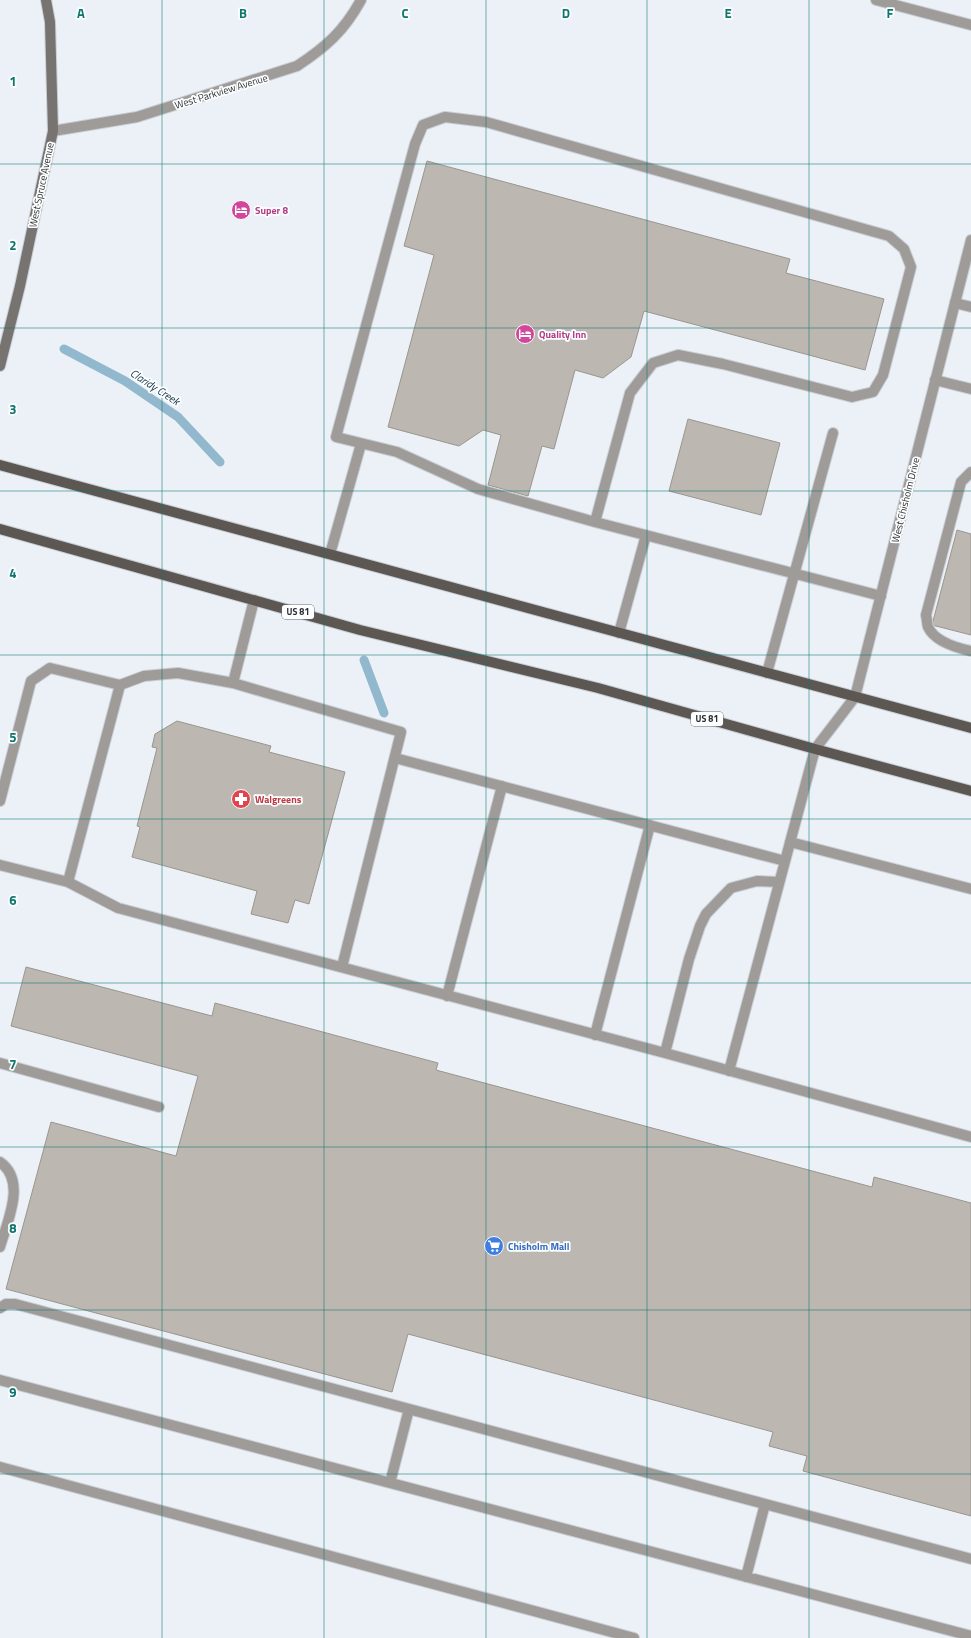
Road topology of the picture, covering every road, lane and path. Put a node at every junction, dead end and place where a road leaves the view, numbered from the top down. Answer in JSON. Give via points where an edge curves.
{"nodes":[{"id":1,"x":46,"y":0,"type":"edge"},
{"id":2,"x":361,"y":0,"type":"edge"},
{"id":3,"x":876,"y":0,"type":"edge"},
{"id":4,"x":971,"y":25,"type":"edge"},
{"id":5,"x":53,"y":131,"type":"junction"},
{"id":6,"x":971,"y":240,"type":"edge"},
{"id":7,"x":955,"y":302,"type":"junction"},
{"id":8,"x":971,"y":307,"type":"edge"},
{"id":9,"x":0,"y":366,"type":"edge"},
{"id":10,"x":936,"y":380,"type":"junction"},
{"id":11,"x":971,"y":389,"type":"edge"},
{"id":12,"x":833,"y":433,"type":"dead end"},
{"id":13,"x":361,"y":444,"type":"junction"},
{"id":14,"x":0,"y":465,"type":"edge"},
{"id":15,"x":971,"y":472,"type":"edge"},
{"id":16,"x":595,"y":522,"type":"junction"},
{"id":17,"x":0,"y":529,"type":"edge"},
{"id":18,"x":646,"y":535,"type":"junction"},
{"id":19,"x":330,"y":554,"type":"junction"},
{"id":20,"x":794,"y":573,"type":"junction"},
{"id":21,"x":881,"y":596,"type":"junction"},
{"id":22,"x":254,"y":600,"type":"junction"},
{"id":23,"x":619,"y":633,"type":"junction"},
{"id":24,"x":971,"y":651,"type":"edge"},
{"id":25,"x":767,"y":673,"type":"junction"},
{"id":26,"x":232,"y":683,"type":"junction"},
{"id":27,"x":120,"y":685,"type":"junction"},
{"id":28,"x":855,"y":697,"type":"junction"},
{"id":29,"x":971,"y":728,"type":"edge"},
{"id":30,"x":815,"y":749,"type":"junction"},
{"id":31,"x":395,"y":758,"type":"junction"},
{"id":32,"x":502,"y":786,"type":"junction"},
{"id":33,"x":971,"y":791,"type":"edge"},
{"id":34,"x":0,"y":801,"type":"edge"},
{"id":35,"x":650,"y":825,"type":"junction"},
{"id":36,"x":790,"y":842,"type":"junction"},
{"id":37,"x":785,"y":861,"type":"junction"},
{"id":38,"x":0,"y":865,"type":"edge"},
{"id":39,"x":68,"y":882,"type":"junction"},
{"id":40,"x":779,"y":882,"type":"junction"},
{"id":41,"x":971,"y":889,"type":"edge"},
{"id":42,"x":342,"y":967,"type":"junction"},
{"id":43,"x":447,"y":996,"type":"junction"},
{"id":44,"x":595,"y":1035,"type":"junction"},
{"id":45,"x":665,"y":1053,"type":"junction"},
{"id":46,"x":0,"y":1063,"type":"edge"},
{"id":47,"x":729,"y":1071,"type":"junction"},
{"id":48,"x":159,"y":1107,"type":"dead end"},
{"id":49,"x":971,"y":1137,"type":"edge"},
{"id":50,"x":0,"y":1162,"type":"edge"},
{"id":51,"x":0,"y":1247,"type":"edge"},
{"id":52,"x":0,"y":1308,"type":"edge"},
{"id":53,"x":0,"y":1380,"type":"edge"},
{"id":54,"x":410,"y":1409,"type":"junction"},
{"id":55,"x":0,"y":1467,"type":"edge"},
{"id":56,"x":390,"y":1483,"type":"junction"},
{"id":57,"x":765,"y":1504,"type":"junction"},
{"id":58,"x":971,"y":1559,"type":"edge"},
{"id":59,"x":746,"y":1576,"type":"junction"},
{"id":60,"x":971,"y":1636,"type":"edge"},
{"id":61,"x":634,"y":1638,"type":"edge"}],
"edges":[{"from":1,"to":5,"type":"street","name":"West Spruce Avenue","via":[[50,22]]},
{"from":2,"to":5,"type":"street","name":"West Parkview Avenue","via":[[337,35],[297,66],[136,117]]},
{"from":3,"to":4,"type":"street"},
{"from":5,"to":9,"type":"street","name":"West Spruce Avenue"},
{"from":6,"to":7,"type":"street","name":"West Chisholm Drive"},
{"from":7,"to":8,"type":"street"},
{"from":7,"to":10,"type":"street","name":"West Chisholm Drive"},
{"from":10,"to":11,"type":"street"},
{"from":10,"to":21,"type":"street","name":"West Chisholm Drive"},
{"from":12,"to":20,"type":"street"},
{"from":13,"to":16,"type":"street","via":[[397,452],[478,489]]},
{"from":13,"to":16,"type":"street","via":[[336,437],[415,144],[423,125],[445,117],[486,122],[889,236],[904,249],[911,267],[883,375],[873,392],[852,397],[678,355],[653,363],[630,393]]},
{"from":13,"to":19,"type":"street"},
{"from":14,"to":19,"type":"main road"},
{"from":15,"to":24,"type":"street","via":[[961,482],[926,615],[928,628],[939,638],[953,646]]},
{"from":16,"to":18,"type":"street"},
{"from":17,"to":22,"type":"main road","number":"US 81"},
{"from":18,"to":20,"type":"street"},
{"from":18,"to":23,"type":"street"},
{"from":19,"to":23,"type":"main road"},
{"from":20,"to":21,"type":"street"},
{"from":20,"to":25,"type":"street"},
{"from":21,"to":28,"type":"street","name":"West Chisholm Drive"},
{"from":22,"to":26,"type":"street"},
{"from":22,"to":30,"type":"main road","number":"US 81","via":[[360,630],[598,688]]},
{"from":23,"to":25,"type":"main road"},
{"from":25,"to":28,"type":"main road"},
{"from":26,"to":27,"type":"street","via":[[178,674],[144,676]]},
{"from":26,"to":31,"type":"street","via":[[401,732]]},
{"from":27,"to":34,"type":"street","via":[[50,668],[31,681]]},
{"from":27,"to":39,"type":"street"},
{"from":28,"to":29,"type":"main road"},
{"from":28,"to":30,"type":"street","name":"West Chisholm Drive"},
{"from":30,"to":33,"type":"main road","number":"US 81"},
{"from":30,"to":36,"type":"street"},
{"from":31,"to":32,"type":"street"},
{"from":31,"to":42,"type":"street"},
{"from":32,"to":35,"type":"street"},
{"from":32,"to":43,"type":"street"},
{"from":35,"to":37,"type":"street"},
{"from":35,"to":44,"type":"street"},
{"from":36,"to":37,"type":"street"},
{"from":36,"to":41,"type":"street"},
{"from":37,"to":40,"type":"street"},
{"from":38,"to":39,"type":"street"},
{"from":39,"to":42,"type":"street","via":[[118,908]]},
{"from":40,"to":45,"type":"street","via":[[757,881],[730,888],[706,914],[689,959]]},
{"from":40,"to":47,"type":"street"},
{"from":42,"to":43,"type":"street"},
{"from":43,"to":44,"type":"street"},
{"from":44,"to":45,"type":"street"},
{"from":45,"to":47,"type":"street"},
{"from":46,"to":48,"type":"street"},
{"from":47,"to":49,"type":"street"},
{"from":50,"to":51,"type":"street","via":[[13,1178],[13,1198]]},
{"from":52,"to":54,"type":"street","via":[[6,1304],[15,1304]]},
{"from":53,"to":56,"type":"street"},
{"from":54,"to":56,"type":"street"},
{"from":54,"to":57,"type":"street"},
{"from":55,"to":61,"type":"street"},
{"from":56,"to":59,"type":"street"},
{"from":57,"to":58,"type":"street"},
{"from":57,"to":59,"type":"street"},
{"from":59,"to":60,"type":"street"}]}
